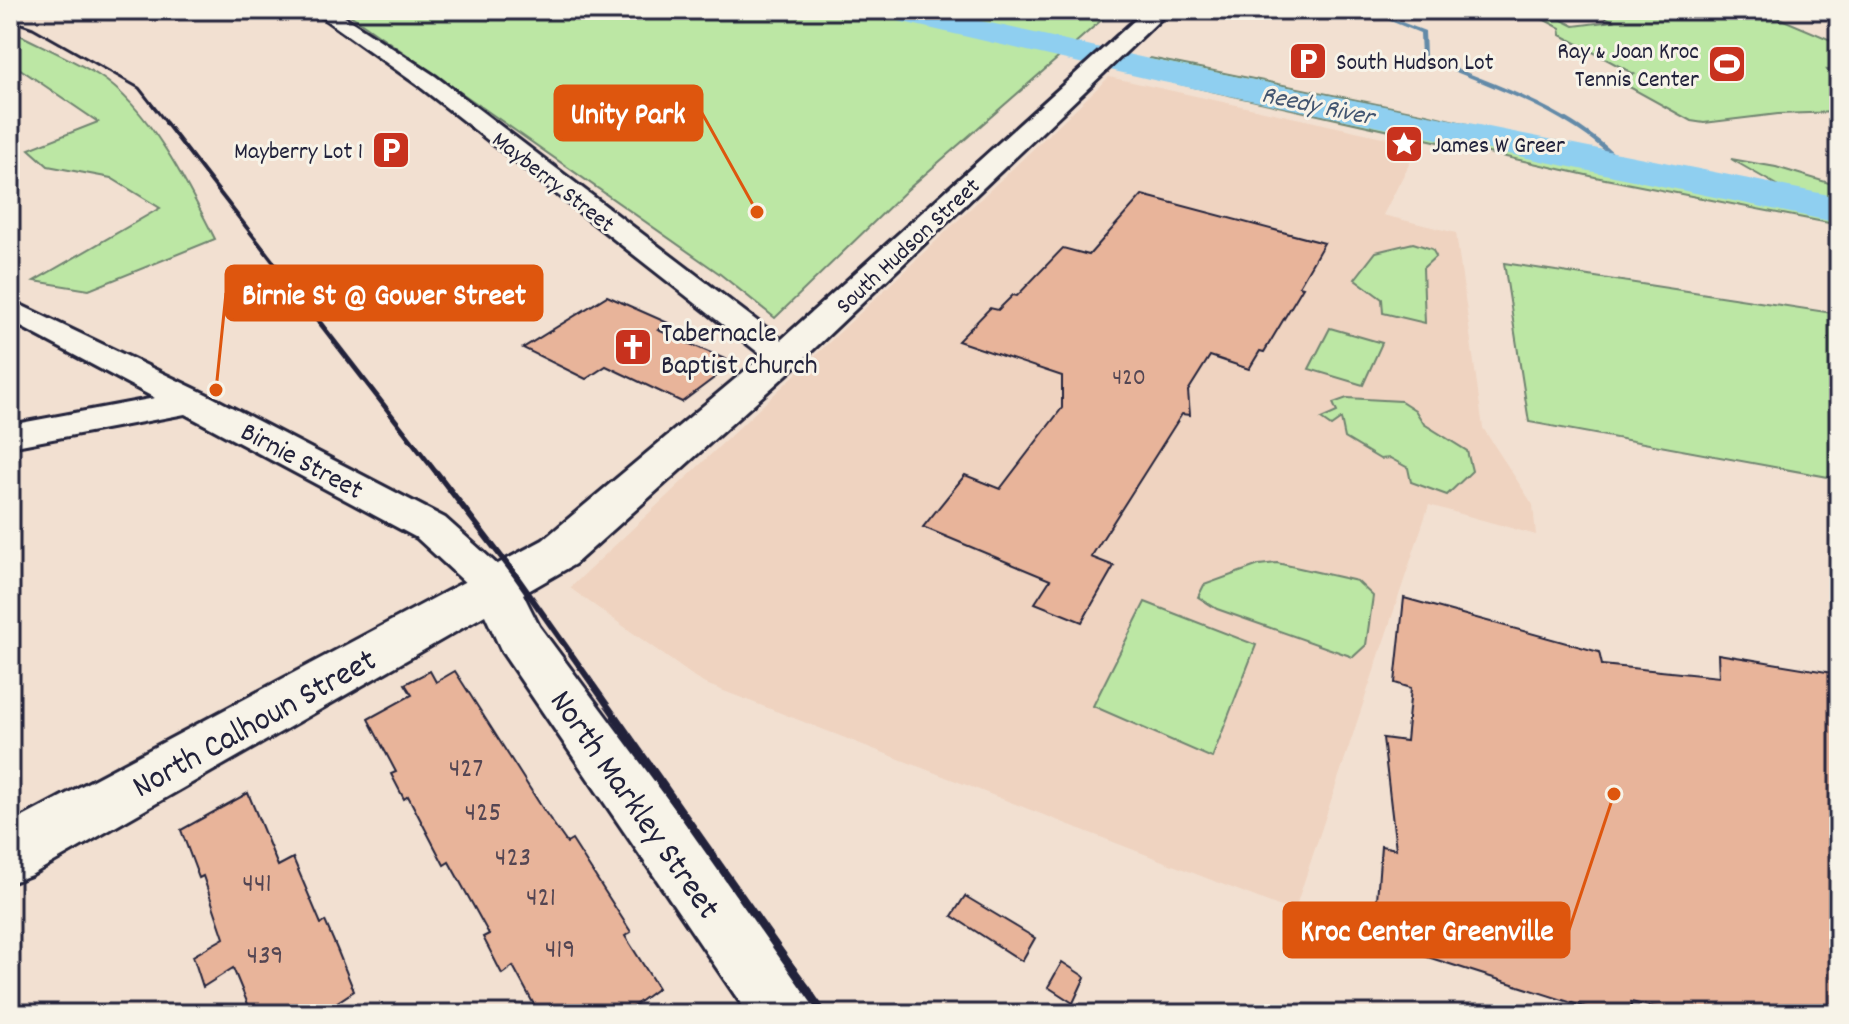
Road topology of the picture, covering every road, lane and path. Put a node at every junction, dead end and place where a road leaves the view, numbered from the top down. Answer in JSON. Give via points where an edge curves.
{"nodes":[{"id":1,"x":321,"y":10,"type":"edge"},
{"id":2,"x":1159,"y":10,"type":"edge"},
{"id":3,"x":10,"y":309,"type":"edge"},
{"id":4,"x":784,"y":357,"type":"junction"},
{"id":5,"x":194,"y":402,"type":"junction"},
{"id":6,"x":10,"y":436,"type":"edge"},
{"id":7,"x":496,"y":587,"type":"junction"},
{"id":8,"x":10,"y":855,"type":"edge"},
{"id":9,"x":787,"y":1014,"type":"edge"}],
"edges":[{"from":1,"to":4,"type":"street","name":"Mayberry Street","via":[[427,81]]},
{"from":2,"to":4,"type":"street","name":"South Hudson Street"},
{"from":3,"to":5,"type":"street","name":"Birnie Street"},
{"from":4,"to":7,"type":"street","name":"South Hudson Street","via":[[559,552]]},
{"from":5,"to":6,"type":"street"},
{"from":5,"to":7,"type":"street","name":"Birnie Street","via":[[431,528]]},
{"from":7,"to":8,"type":"street","name":"North Calhoun Street"},
{"from":7,"to":9,"type":"street","name":"North Markley Street","via":[[520,638]]}]}
